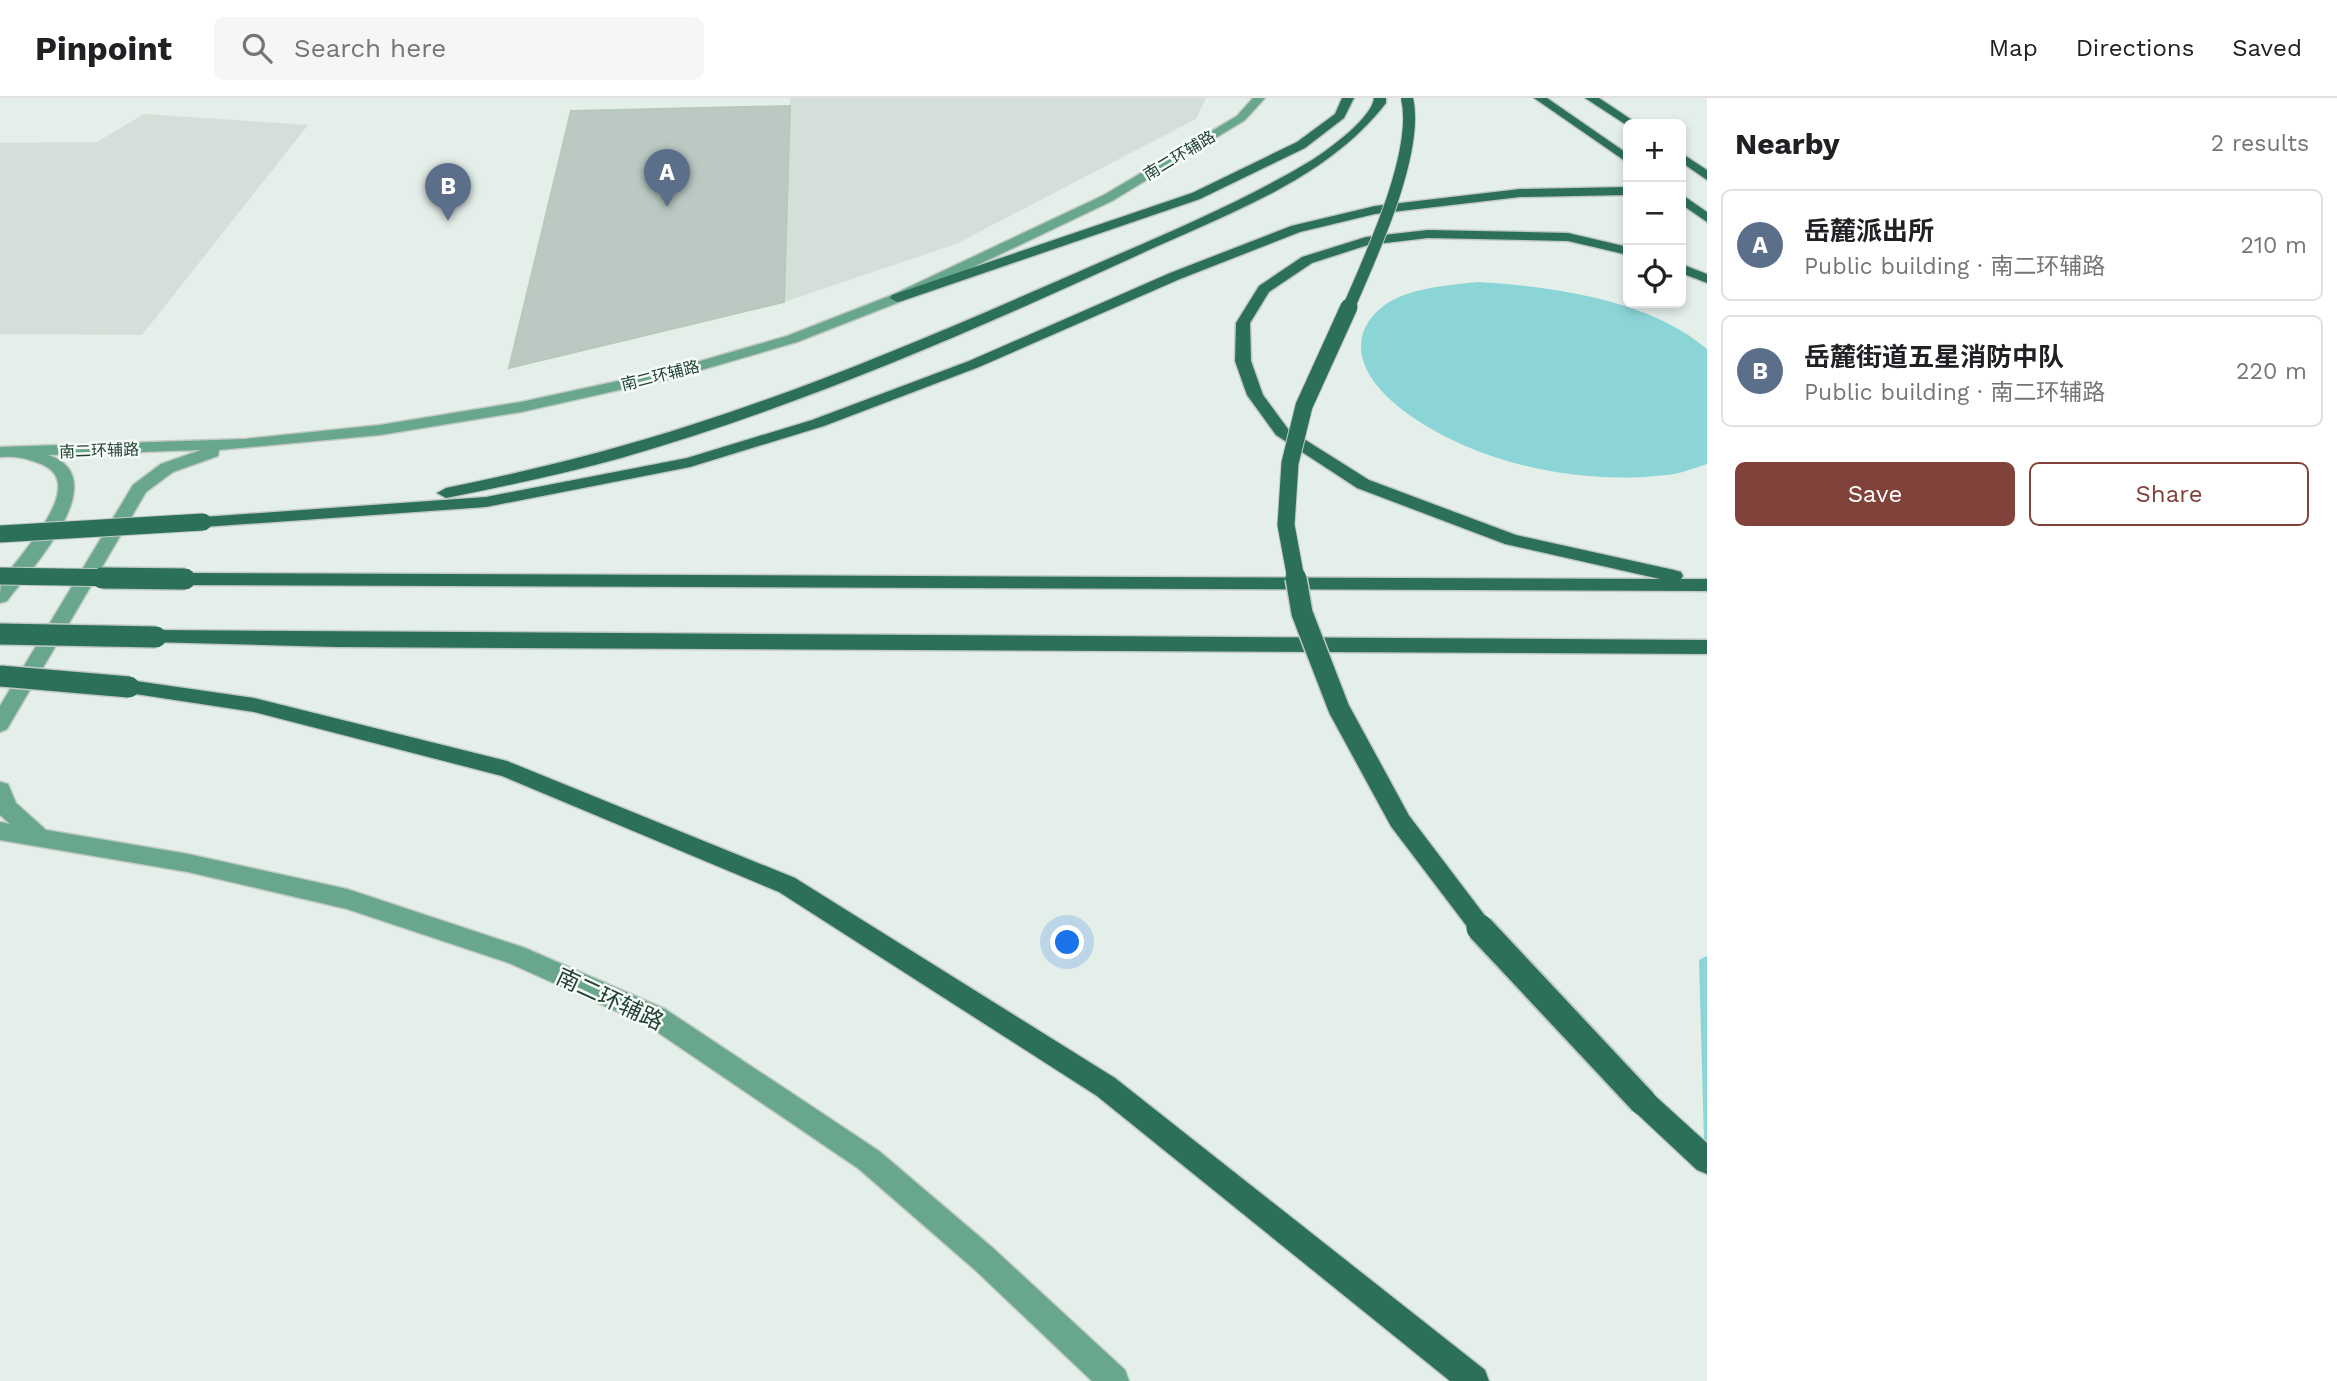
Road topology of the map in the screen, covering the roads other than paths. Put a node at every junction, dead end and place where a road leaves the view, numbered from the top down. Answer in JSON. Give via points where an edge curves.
{"nodes":[{"id":1,"x":1259,"y":98,"type":"edge"},
{"id":2,"x":1348,"y":98,"type":"edge"},
{"id":3,"x":1380,"y":98,"type":"edge"},
{"id":4,"x":1407,"y":98,"type":"edge"},
{"id":5,"x":1541,"y":98,"type":"edge"},
{"id":6,"x":1591,"y":98,"type":"edge"},
{"id":7,"x":1624,"y":119,"type":"edge"},
{"id":8,"x":1623,"y":155,"type":"edge"},
{"id":9,"x":1686,"y":161,"type":"edge"},
{"id":10,"x":1707,"y":176,"type":"edge"},
{"id":11,"x":1623,"y":191,"type":"edge"},
{"id":12,"x":1686,"y":196,"type":"edge"},
{"id":13,"x":1707,"y":197,"type":"edge"},
{"id":14,"x":1686,"y":200,"type":"edge"},
{"id":15,"x":1707,"y":218,"type":"edge"},
{"id":16,"x":1623,"y":250,"type":"edge"},
{"id":17,"x":1686,"y":270,"type":"edge"},
{"id":18,"x":1707,"y":279,"type":"edge"},
{"id":19,"x":897,"y":298,"type":"junction"},
{"id":20,"x":244,"y":444,"type":"junction"},
{"id":21,"x":0,"y":452,"type":"edge"},
{"id":22,"x":21,"y":452,"type":"junction"},
{"id":23,"x":489,"y":494,"type":"junction"},
{"id":24,"x":0,"y":534,"type":"edge"},
{"id":25,"x":0,"y":576,"type":"edge"},
{"id":26,"x":1707,"y":584,"type":"edge"},
{"id":27,"x":0,"y":597,"type":"edge"},
{"id":28,"x":0,"y":634,"type":"edge"},
{"id":29,"x":1707,"y":647,"type":"edge"},
{"id":30,"x":0,"y":676,"type":"edge"},
{"id":31,"x":0,"y":724,"type":"edge"},
{"id":32,"x":0,"y":790,"type":"edge"},
{"id":33,"x":0,"y":831,"type":"edge"},
{"id":34,"x":38,"y":836,"type":"junction"},
{"id":35,"x":1707,"y":1161,"type":"edge"},
{"id":36,"x":1114,"y":1381,"type":"edge"},
{"id":37,"x":1474,"y":1381,"type":"edge"}],
"edges":[{"from":1,"to":19,"type":"main road","name":"南二环辅路","via":[[1241,118],[1108,198]]},
{"from":2,"to":19,"type":"highway","via":[[1340,116],[1301,145],[1196,196]]},
{"from":3,"to":23,"type":"highway","via":[[1353,135],[1312,167],[1206,220],[932,340],[771,402]]},
{"from":4,"to":35,"type":"highway","bridge":true,"via":[[1409,134],[1384,228],[1304,406],[1290,463],[1286,525],[1302,613],[1339,709],[1400,821],[1492,943],[1643,1102]]},
{"from":5,"to":8,"type":"highway"},
{"from":6,"to":7,"type":"highway"},
{"from":9,"to":10,"type":"highway"},
{"from":11,"to":23,"type":"highway","via":[[1520,193],[1375,210],[1296,229],[974,364],[818,423],[690,461]]},
{"from":12,"to":13,"type":"highway"},
{"from":14,"to":15,"type":"highway"},
{"from":16,"to":26,"type":"highway","via":[[1568,237],[1487,233],[1366,241],[1307,260],[1265,289],[1243,323],[1243,361],[1255,395],[1282,432],[1363,484],[1511,540]]},
{"from":17,"to":18,"type":"highway"},
{"from":19,"to":20,"type":"main road","name":"南二环辅路","via":[[792,339],[672,374],[380,430]]},
{"from":20,"to":22,"type":"main road","name":"南二环辅路"},
{"from":20,"to":31,"type":"main road","via":[[167,468],[139,489]]},
{"from":21,"to":22,"type":"main road","name":"南二环辅路"},
{"from":22,"to":27,"type":"main road","via":[[55,464],[66,476],[68,492],[61,512]]},
{"from":23,"to":24,"type":"highway","bridge":true,"via":[[203,522]]},
{"from":25,"to":26,"type":"highway","bridge":true},
{"from":28,"to":29,"type":"highway","bridge":true},
{"from":30,"to":37,"type":"highway","bridge":true,"via":[[129,687],[254,705],[507,769],[787,885],[1106,1087]]},
{"from":32,"to":34,"type":"main road","via":[[7,808]]},
{"from":33,"to":34,"type":"main road","name":"南二环辅路"},
{"from":34,"to":36,"type":"main road","name":"南二环辅路","via":[[188,863],[347,899],[516,955],[656,1017],[869,1160],[984,1259]]}]}
